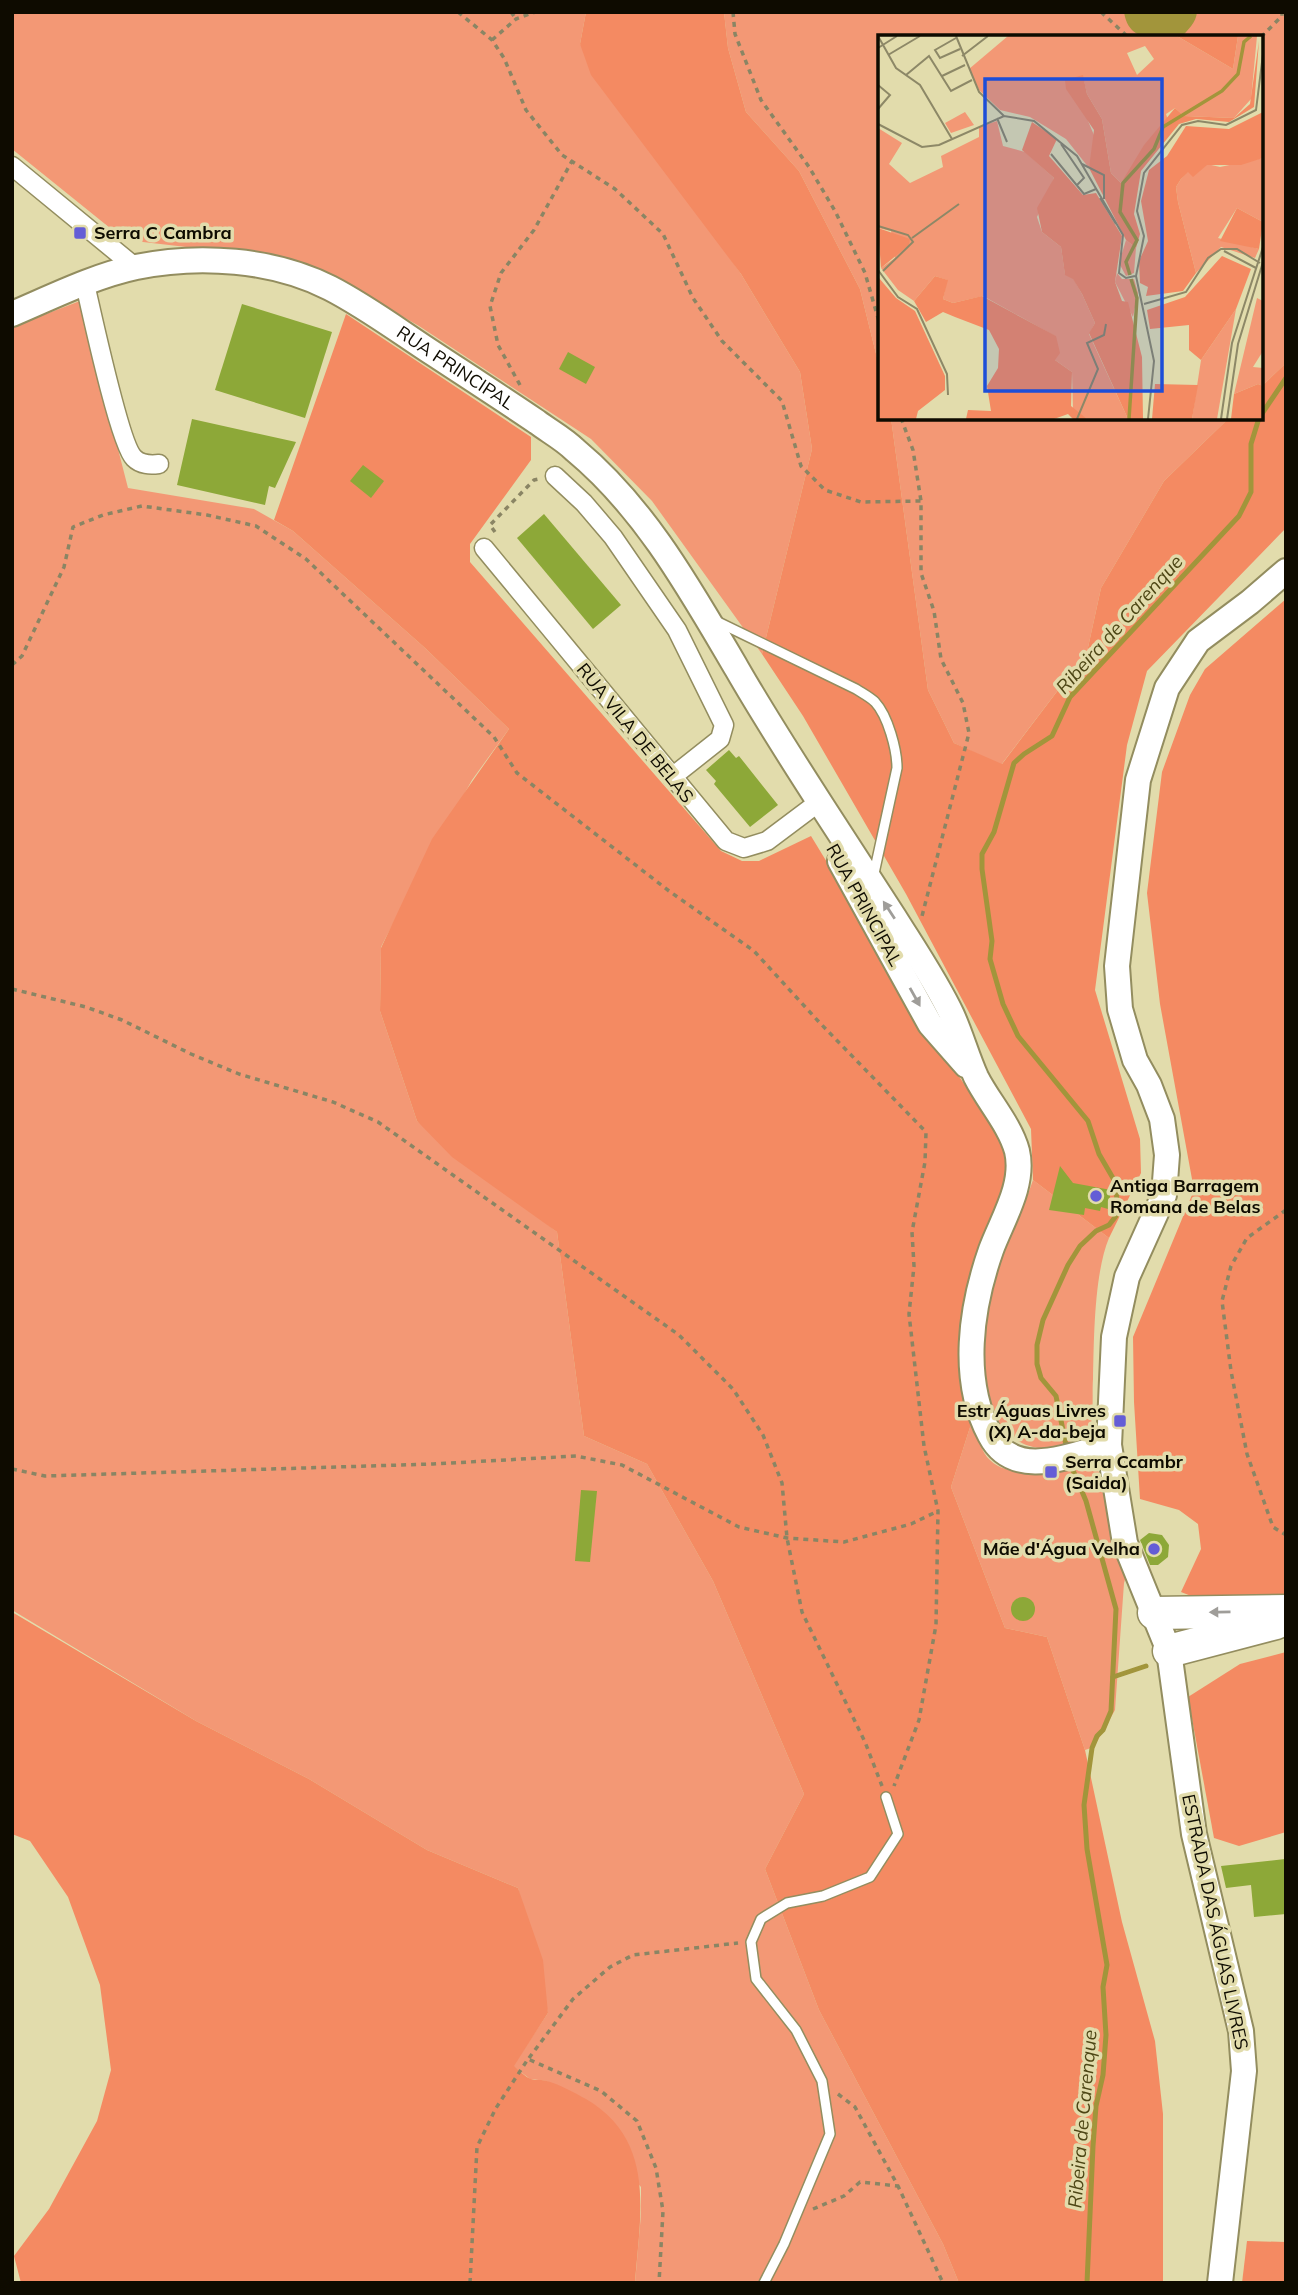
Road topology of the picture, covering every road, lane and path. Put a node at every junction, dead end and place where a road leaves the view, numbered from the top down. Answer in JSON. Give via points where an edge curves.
{"nodes":[{"id":1,"x":458,"y":12,"type":"edge"},
{"id":2,"x":511,"y":12,"type":"edge"},
{"id":3,"x":535,"y":12,"type":"edge"},
{"id":4,"x":733,"y":12,"type":"edge"},
{"id":5,"x":1101,"y":12,"type":"edge"},
{"id":6,"x":1282,"y":12,"type":"edge"},
{"id":7,"x":516,"y":19,"type":"junction"},
{"id":8,"x":1126,"y":35,"type":"edge"},
{"id":9,"x":1263,"y":35,"type":"edge"},
{"id":10,"x":492,"y":40,"type":"junction"},
{"id":11,"x":572,"y":161,"type":"junction"},
{"id":12,"x":12,"y":166,"type":"edge"},
{"id":13,"x":135,"y":267,"type":"junction"},
{"id":14,"x":85,"y":284,"type":"junction"},
{"id":15,"x":12,"y":314,"type":"edge"},
{"id":16,"x":878,"y":318,"type":"edge"},
{"id":17,"x":528,"y":393,"type":"dead end"},
{"id":18,"x":902,"y":420,"type":"edge"},
{"id":19,"x":159,"y":464,"type":"dead end"},
{"id":20,"x":555,"y":476,"type":"joint"},
{"id":21,"x":921,"y":501,"type":"junction"},
{"id":22,"x":484,"y":548,"type":"joint"},
{"id":23,"x":1286,"y":571,"type":"edge"},
{"id":24,"x":706,"y":617,"type":"junction"},
{"id":25,"x":12,"y":665,"type":"edge"},
{"id":26,"x":767,"y":721,"type":"junction"},
{"id":27,"x":672,"y":777,"type":"junction"},
{"id":28,"x":811,"y":808,"type":"junction"},
{"id":29,"x":872,"y":884,"type":"junction"},
{"id":30,"x":914,"y":948,"type":"junction"},
{"id":31,"x":12,"y":989,"type":"edge"},
{"id":32,"x":977,"y":1078,"type":"junction"},
{"id":33,"x":1286,"y":1209,"type":"edge"},
{"id":34,"x":1110,"y":1445,"type":"junction"},
{"id":35,"x":12,"y":1469,"type":"edge"},
{"id":36,"x":938,"y":1511,"type":"junction"},
{"id":37,"x":1286,"y":1535,"type":"edge"},
{"id":38,"x":787,"y":1538,"type":"junction"},
{"id":39,"x":1286,"y":1611,"type":"edge"},
{"id":40,"x":1154,"y":1613,"type":"junction"},
{"id":41,"x":1286,"y":1621,"type":"edge"},
{"id":42,"x":1169,"y":1651,"type":"junction"},
{"id":43,"x":886,"y":1797,"type":"junction"},
{"id":44,"x":751,"y":1942,"type":"junction"},
{"id":45,"x":528,"y":2059,"type":"junction"},
{"id":46,"x":822,"y":2081,"type":"junction"},
{"id":47,"x":898,"y":2186,"type":"junction"},
{"id":48,"x":796,"y":2215,"type":"junction"},
{"id":49,"x":470,"y":2283,"type":"edge"},
{"id":50,"x":659,"y":2283,"type":"edge"},
{"id":51,"x":764,"y":2283,"type":"edge"},
{"id":52,"x":943,"y":2283,"type":"edge"},
{"id":53,"x":1220,"y":2283,"type":"edge"}],
"edges":[{"from":1,"to":10,"type":"path"},
{"from":2,"to":7,"type":"path"},
{"from":3,"to":7,"type":"path"},
{"from":4,"to":16,"type":"path","via":[[734,34],[761,100],[835,211],[865,273]]},
{"from":5,"to":8,"type":"path"},
{"from":6,"to":9,"type":"path"},
{"from":7,"to":10,"type":"path"},
{"from":10,"to":11,"type":"path","via":[[526,110]]},
{"from":11,"to":17,"type":"path","via":[[534,230],[501,273],[490,306],[498,345]]},
{"from":11,"to":21,"type":"path","via":[[615,188],[663,234],[694,298],[722,341],[782,401],[801,466],[825,490],[861,502]]},
{"from":12,"to":13,"type":"street"},
{"from":13,"to":14,"type":"street","name":"RUA PRINCIPAL"},
{"from":13,"to":24,"type":"street","name":"RUA PRINCIPAL","via":[[215,261],[271,267],[299,275],[362,307],[575,449],[632,506]]},
{"from":14,"to":15,"type":"street","name":"RUA PRINCIPAL"},
{"from":14,"to":19,"type":"street","via":[[128,451],[140,462]]},
{"from":18,"to":21,"type":"path","via":[[913,450]]},
{"from":20,"to":22,"type":"path","via":[[534,480],[490,525],[496,533]]},
{"from":20,"to":27,"type":"street","via":[[613,537],[677,630],[724,725],[720,739]]},
{"from":21,"to":30,"type":"path","via":[[921,573],[934,611],[941,660],[963,703],[969,733]]},
{"from":22,"to":27,"type":"street","name":"RUA VILA DE BELAS"},
{"from":23,"to":34,"type":"street","name":"ESTRADA DAS ÁGUAS LIVRES","via":[[1198,641],[1167,688],[1138,780],[1117,966],[1120,1009],[1135,1060],[1162,1118],[1167,1155],[1164,1195],[1127,1277],[1114,1338]]},
{"from":24,"to":26,"type":"street","name":"RUA PRINCIPAL"},
{"from":24,"to":29,"type":"lane","via":[[876,703],[895,743],[897,768]]},
{"from":25,"to":36,"type":"path","via":[[22,656],[64,567],[73,527],[142,506],[256,526],[306,559],[388,636],[494,737],[517,773],[754,951],[926,1132],[912,1232],[909,1314],[924,1446]]},
{"from":26,"to":28,"type":"street","name":"RUA PRINCIPAL"},
{"from":26,"to":29,"type":"street","name":"RUA PRINCIPAL"},
{"from":27,"to":28,"type":"street","name":"RUA VILA DE BELAS","via":[[726,841],[744,848],[767,841]]},
{"from":28,"to":32,"type":"street","name":"RUA PRINCIPAL","one_way":true,"via":[[930,1024]]},
{"from":30,"to":29,"type":"street","name":"RUA PRINCIPAL","one_way":true},
{"from":30,"to":32,"type":"street","name":"RUA PRINCIPAL","via":[[951,1013]]},
{"from":31,"to":38,"type":"path","via":[[122,1020],[239,1074],[332,1101],[377,1122],[679,1335],[733,1389],[762,1434],[782,1483]]},
{"from":32,"to":34,"type":"street","name":"RUA PRINCIPAL","via":[[1016,1146],[1019,1165],[979,1289],[974,1320],[972,1362],[986,1427],[1004,1452],[1032,1462]]},
{"from":33,"to":37,"type":"path","via":[[1247,1238],[1231,1266],[1222,1301],[1247,1454],[1273,1527]]},
{"from":34,"to":40,"type":"street","name":"ESTRADA DAS ÁGUAS LIVRES","via":[[1125,1543]]},
{"from":35,"to":38,"type":"path","via":[[45,1476],[576,1456],[622,1465],[739,1527]]},
{"from":36,"to":38,"type":"path","via":[[911,1524],[844,1542]]},
{"from":36,"to":43,"type":"path","via":[[936,1625],[919,1720],[898,1778]]},
{"from":38,"to":43,"type":"path","via":[[802,1612]]},
{"from":39,"to":40,"type":"highway","one_way":true},
{"from":40,"to":42,"type":"street","name":"ESTRADA DAS ÁGUAS LIVRES"},
{"from":41,"to":42,"type":"highway"},
{"from":42,"to":53,"type":"street","name":"ESTRADA DAS ÁGUAS LIVRES","via":[[1194,1833],[1241,2031],[1244,2071]]},
{"from":43,"to":44,"type":"lane","via":[[898,1833],[870,1877],[823,1896],[787,1903],[761,1919]]},
{"from":44,"to":45,"type":"path","via":[[633,1955],[610,1967],[573,1999]]},
{"from":44,"to":46,"type":"lane","via":[[756,1979],[796,2030]]},
{"from":45,"to":49,"type":"path","via":[[477,2147]]},
{"from":45,"to":50,"type":"path","via":[[600,2091],[637,2121],[656,2168],[663,2211]]},
{"from":46,"to":47,"type":"path","via":[[855,2107]]},
{"from":46,"to":48,"type":"lane","via":[[830,2134]]},
{"from":47,"to":48,"type":"path","via":[[860,2182],[844,2196]]},
{"from":47,"to":52,"type":"path"},
{"from":48,"to":51,"type":"lane"}]}
